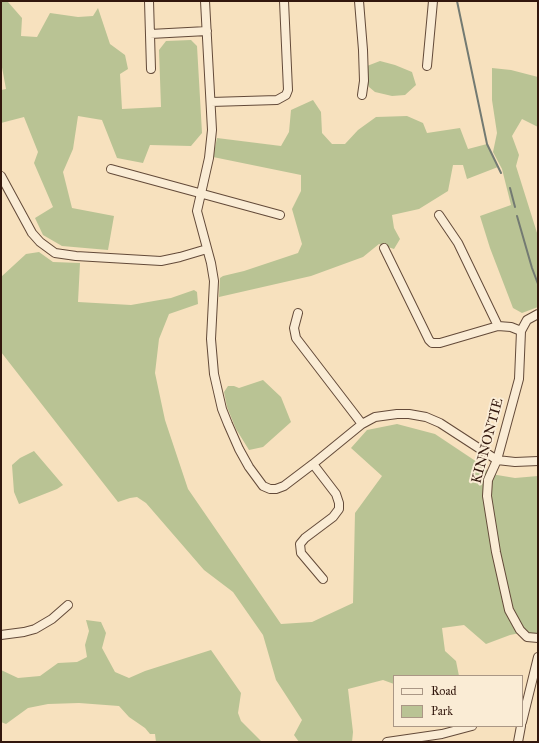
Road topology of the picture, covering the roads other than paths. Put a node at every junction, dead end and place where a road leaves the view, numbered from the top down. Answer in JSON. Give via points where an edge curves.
{"nodes":[{"id":1,"x":149,"y":1,"type":"edge"},
{"id":2,"x":205,"y":1,"type":"edge"},
{"id":3,"x":284,"y":1,"type":"edge"},
{"id":4,"x":359,"y":1,"type":"edge"},
{"id":5,"x":433,"y":1,"type":"edge"},
{"id":6,"x":207,"y":30,"type":"junction"},
{"id":7,"x":150,"y":34,"type":"junction"},
{"id":8,"x":426,"y":66,"type":"dead end"},
{"id":9,"x":151,"y":69,"type":"dead end"},
{"id":10,"x":362,"y":95,"type":"dead end"},
{"id":11,"x":211,"y":102,"type":"junction"},
{"id":12,"x":111,"y":169,"type":"dead end"},
{"id":13,"x":1,"y":176,"type":"edge"},
{"id":14,"x":201,"y":194,"type":"junction"},
{"id":15,"x":280,"y":215,"type":"dead end"},
{"id":16,"x":439,"y":215,"type":"dead end"},
{"id":17,"x":384,"y":248,"type":"dead end"},
{"id":18,"x":207,"y":249,"type":"junction"},
{"id":19,"x":298,"y":313,"type":"dead end"},
{"id":20,"x":538,"y":314,"type":"edge"},
{"id":21,"x":498,"y":326,"type":"junction"},
{"id":22,"x":521,"y":331,"type":"junction"},
{"id":23,"x":362,"y":424,"type":"junction"},
{"id":24,"x":497,"y":460,"type":"junction"},
{"id":25,"x":538,"y":461,"type":"edge"},
{"id":26,"x":313,"y":464,"type":"junction"},
{"id":27,"x":323,"y":579,"type":"dead end"},
{"id":28,"x":68,"y":605,"type":"dead end"},
{"id":29,"x":1,"y":635,"type":"edge"},
{"id":30,"x":538,"y":638,"type":"edge"},
{"id":31,"x":538,"y":657,"type":"edge"},
{"id":32,"x":523,"y":717,"type":"edge"},
{"id":33,"x":468,"y":727,"type":"edge"},
{"id":34,"x":521,"y":727,"type":"edge"},
{"id":35,"x":387,"y":742,"type":"edge"},
{"id":36,"x":518,"y":742,"type":"edge"}],
"edges":[{"from":1,"to":7,"type":"street"},
{"from":2,"to":6,"type":"street"},
{"from":3,"to":11,"type":"street","via":[[288,90],[286,96],[276,100]]},
{"from":4,"to":10,"type":"street","via":[[364,81]]},
{"from":5,"to":8,"type":"street"},
{"from":6,"to":7,"type":"street"},
{"from":6,"to":11,"type":"street"},
{"from":7,"to":9,"type":"street"},
{"from":11,"to":14,"type":"street","via":[[212,147]]},
{"from":12,"to":14,"type":"street"},
{"from":13,"to":18,"type":"street","via":[[32,233],[55,253],[161,260]]},
{"from":14,"to":15,"type":"street"},
{"from":14,"to":18,"type":"street","via":[[197,210]]},
{"from":16,"to":21,"type":"street","via":[[458,243]]},
{"from":17,"to":21,"type":"street","via":[[432,343]]},
{"from":18,"to":26,"type":"street","via":[[214,282],[211,340],[214,374],[222,409],[239,449],[259,481],[270,489],[284,486]]},
{"from":19,"to":23,"type":"street","via":[[294,328],[296,338]]},
{"from":20,"to":22,"type":"street","via":[[527,320]]},
{"from":21,"to":22,"type":"street","via":[[511,326]]},
{"from":22,"to":24,"type":"street","name":"KINNONTIE","via":[[519,379]]},
{"from":23,"to":24,"type":"street","via":[[385,415],[409,414],[426,417],[440,423]]},
{"from":23,"to":26,"type":"street"},
{"from":24,"to":25,"type":"street"},
{"from":24,"to":30,"type":"street","name":"KINNONTIE","via":[[488,480],[487,496],[501,574],[517,626],[527,637]]},
{"from":26,"to":27,"type":"street","via":[[336,494],[339,503],[339,509],[333,517],[300,544],[301,553]]},
{"from":28,"to":29,"type":"street","via":[[35,629]]},
{"from":31,"to":32,"type":"street"},
{"from":33,"to":35,"type":"street","via":[[442,734]]},
{"from":34,"to":36,"type":"street"}]}
